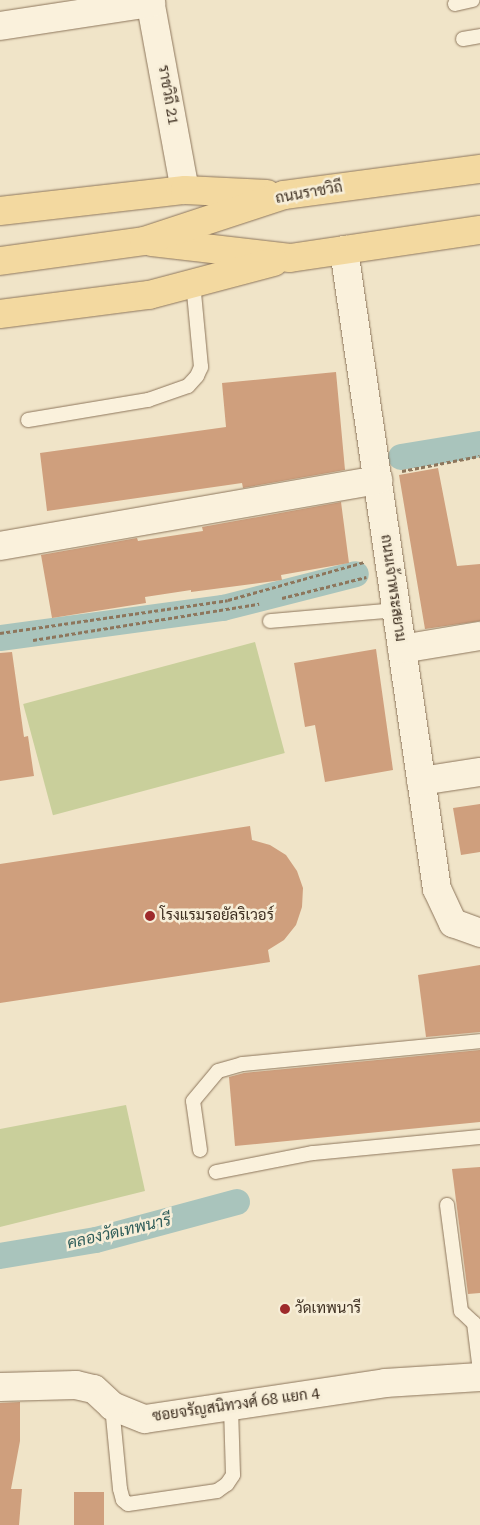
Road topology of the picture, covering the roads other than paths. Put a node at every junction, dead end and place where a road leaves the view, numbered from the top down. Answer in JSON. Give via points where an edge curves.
{"nodes":[{"id":1,"x":473,"y":0,"type":"edge"},
{"id":2,"x":151,"y":2,"type":"edge"},
{"id":3,"x":455,"y":4,"type":"dead end"},
{"id":4,"x":0,"y":26,"type":"edge"},
{"id":5,"x":480,"y":36,"type":"edge"},
{"id":6,"x":463,"y":39,"type":"dead end"},
{"id":7,"x":480,"y":169,"type":"edge"},
{"id":8,"x":185,"y":190,"type":"junction"},
{"id":9,"x":284,"y":195,"type":"junction"},
{"id":10,"x":0,"y":211,"type":"edge"},
{"id":11,"x":480,"y":230,"type":"edge"},
{"id":12,"x":144,"y":241,"type":"junction"},
{"id":13,"x":344,"y":250,"type":"junction"},
{"id":14,"x":290,"y":258,"type":"junction"},
{"id":15,"x":0,"y":261,"type":"edge"},
{"id":16,"x":193,"y":283,"type":"junction"},
{"id":17,"x":0,"y":314,"type":"edge"},
{"id":18,"x":28,"y":420,"type":"dead end"},
{"id":19,"x":387,"y":476,"type":"junction"},
{"id":20,"x":0,"y":546,"type":"edge"},
{"id":21,"x":396,"y":610,"type":"junction"},
{"id":22,"x":270,"y":621,"type":"dead end"},
{"id":23,"x":480,"y":636,"type":"edge"},
{"id":24,"x":402,"y":649,"type":"junction"},
{"id":25,"x":480,"y":772,"type":"edge"},
{"id":26,"x":421,"y":781,"type":"junction"},
{"id":27,"x":480,"y":932,"type":"edge"},
{"id":28,"x":480,"y":1041,"type":"edge"},
{"id":29,"x":480,"y":1137,"type":"edge"},
{"id":30,"x":200,"y":1150,"type":"dead end"},
{"id":31,"x":216,"y":1172,"type":"dead end"},
{"id":32,"x":446,"y":1205,"type":"dead end"},
{"id":33,"x":480,"y":1371,"type":"edge"},
{"id":34,"x":480,"y":1376,"type":"edge"},
{"id":35,"x":0,"y":1387,"type":"edge"},
{"id":36,"x":112,"y":1406,"type":"junction"},
{"id":37,"x":231,"y":1406,"type":"junction"}],
"edges":[{"from":1,"to":3,"type":"lane"},
{"from":2,"to":4,"type":"street"},
{"from":2,"to":8,"type":"street","name":"ราชวิถี 21"},
{"from":5,"to":6,"type":"lane"},
{"from":7,"to":9,"type":"main road","name":"ถนนราชวิถี"},
{"from":8,"to":9,"type":"main road"},
{"from":8,"to":10,"type":"main road"},
{"from":9,"to":12,"type":"main road","name":"ถนนราชวิถี"},
{"from":11,"to":13,"type":"main road","name":"ถนนราชวิถี"},
{"from":12,"to":14,"type":"main road","name":"ถนนราชวิถี"},
{"from":12,"to":15,"type":"main road","name":"ถนนราชวิถี"},
{"from":13,"to":14,"type":"main road","name":"ถนนราชวิถี"},
{"from":13,"to":19,"type":"street","name":"ถนนเจ้าพระสยาม"},
{"from":14,"to":16,"type":"main road"},
{"from":16,"to":17,"type":"main road","via":[[150,295]]},
{"from":16,"to":18,"type":"lane","via":[[201,367],[188,386],[148,400]]},
{"from":19,"to":20,"type":"street"},
{"from":19,"to":21,"type":"street","name":"ถนนเจ้าพระสยาม"},
{"from":21,"to":22,"type":"lane"},
{"from":21,"to":24,"type":"street","name":"ถนนเจ้าพระสยาม"},
{"from":23,"to":24,"type":"street"},
{"from":24,"to":26,"type":"street","name":"ถนนเจ้าพระสยาม"},
{"from":25,"to":26,"type":"street"},
{"from":26,"to":27,"type":"street","name":"ถนนเจ้าพระสยาม","via":[[437,889],[453,923]]},
{"from":28,"to":30,"type":"lane","via":[[242,1064],[218,1071],[193,1101]]},
{"from":29,"to":31,"type":"lane","via":[[313,1153]]},
{"from":32,"to":33,"type":"lane","via":[[461,1311],[474,1323]]},
{"from":34,"to":37,"type":"street","name":"ซอยจรัญสนิทวงศ์ 68 แยก 4","via":[[385,1383]]},
{"from":35,"to":36,"type":"street","name":"ซอยจรัญสนิทวงศ์ 68 แยก 4","via":[[76,1385],[94,1389]]},
{"from":36,"to":37,"type":"street","name":"ซอยจรัญสนิทวงศ์ 68 แยก 4","via":[[145,1419]]},
{"from":36,"to":37,"type":"lane","via":[[120,1489],[123,1500],[128,1504],[217,1491],[227,1484],[233,1475]]}]}
